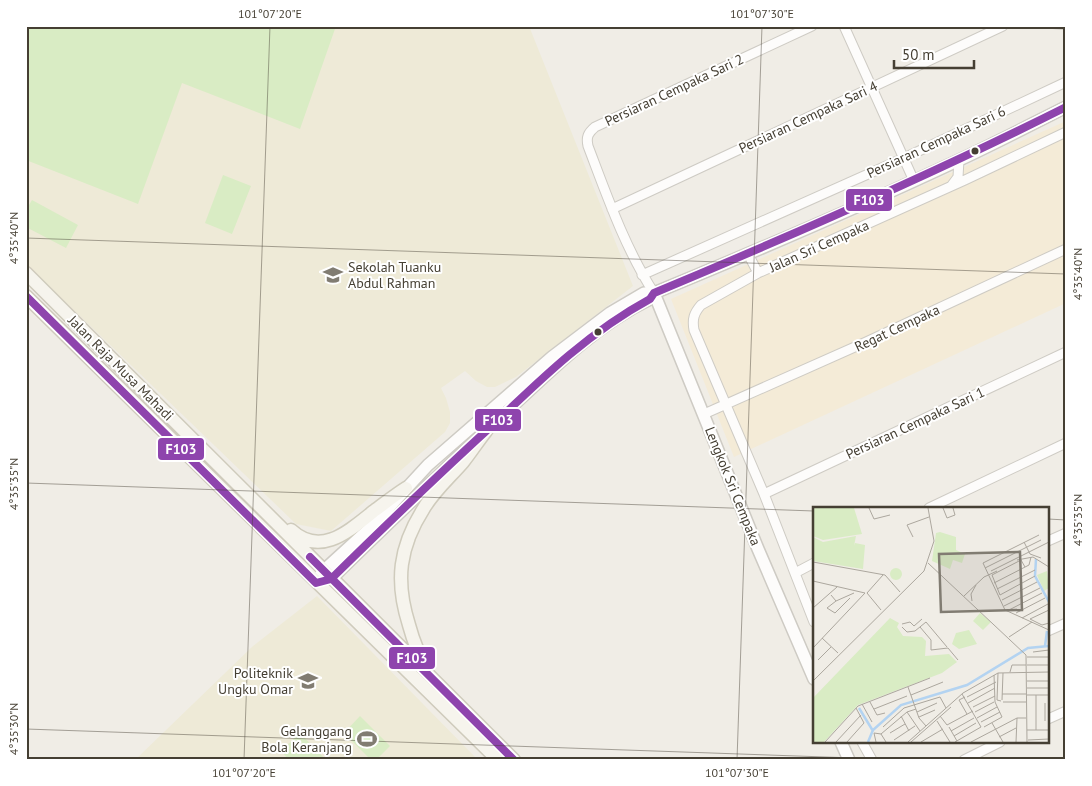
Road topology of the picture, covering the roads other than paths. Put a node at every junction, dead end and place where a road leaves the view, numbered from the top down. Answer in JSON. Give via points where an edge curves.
{"nodes":[{"id":1,"x":812,"y":26,"type":"edge"},
{"id":2,"x":844,"y":26,"type":"edge"},
{"id":3,"x":1003,"y":26,"type":"edge"},
{"id":4,"x":1066,"y":82,"type":"edge"},
{"id":5,"x":873,"y":87,"type":"junction"},
{"id":6,"x":1066,"y":106,"type":"edge"},
{"id":7,"x":1066,"y":132,"type":"edge"},
{"id":8,"x":904,"y":158,"type":"junction"},
{"id":9,"x":959,"y":160,"type":"junction"},
{"id":10,"x":980,"y":172,"type":"junction"},
{"id":11,"x":914,"y":181,"type":"junction"},
{"id":12,"x":952,"y":185,"type":"junction"},
{"id":13,"x":612,"y":208,"type":"junction"},
{"id":14,"x":1066,"y":249,"type":"edge"},
{"id":15,"x":748,"y":254,"type":"junction"},
{"id":16,"x":26,"y":273,"type":"edge"},
{"id":17,"x":758,"y":273,"type":"junction"},
{"id":18,"x":642,"y":275,"type":"junction"},
{"id":19,"x":654,"y":293,"type":"junction"},
{"id":20,"x":26,"y":296,"type":"edge"},
{"id":21,"x":1066,"y":352,"type":"edge"},
{"id":22,"x":726,"y":404,"type":"junction"},
{"id":23,"x":704,"y":414,"type":"junction"},
{"id":24,"x":486,"y":431,"type":"junction"},
{"id":25,"x":1066,"y":444,"type":"edge"},
{"id":26,"x":406,"y":488,"type":"junction"},
{"id":27,"x":764,"y":494,"type":"junction"},
{"id":28,"x":931,"y":507,"type":"edge"},
{"id":29,"x":269,"y":515,"type":"junction"},
{"id":30,"x":1066,"y":533,"type":"edge"},
{"id":31,"x":1050,"y":540,"type":"edge"},
{"id":32,"x":813,"y":564,"type":"edge"},
{"id":33,"x":794,"y":573,"type":"junction"},
{"id":34,"x":327,"y":575,"type":"junction"},
{"id":35,"x":316,"y":583,"type":"junction"},
{"id":36,"x":813,"y":620,"type":"edge"},
{"id":37,"x":1066,"y":623,"type":"edge"},
{"id":38,"x":1050,"y":630,"type":"edge"},
{"id":39,"x":813,"y":677,"type":"edge"},
{"id":40,"x":438,"y":684,"type":"junction"},
{"id":41,"x":1066,"y":711,"type":"edge"},
{"id":42,"x":1050,"y":718,"type":"edge"},
{"id":43,"x":842,"y":744,"type":"edge"},
{"id":44,"x":863,"y":744,"type":"edge"},
{"id":45,"x":996,"y":744,"type":"edge"},
{"id":46,"x":504,"y":758,"type":"edge"},
{"id":47,"x":849,"y":760,"type":"edge"},
{"id":48,"x":872,"y":760,"type":"edge"},
{"id":49,"x":964,"y":760,"type":"edge"}],
"edges":[{"from":1,"to":13,"type":"street","name":"Persiaran Cempaka Sari 2","via":[[589,132],[588,146]]},
{"from":2,"to":5,"type":"street"},
{"from":3,"to":5,"type":"street","name":"Persiaran Cempaka Sari 4"},
{"from":4,"to":8,"type":"street","name":"Persiaran Cempaka Sari 6"},
{"from":5,"to":8,"type":"street"},
{"from":5,"to":13,"type":"street","name":"Persiaran Cempaka Sari 4"},
{"from":6,"to":9,"type":"street","name":"Jalan Sri Cempaka"},
{"from":7,"to":10,"type":"street","name":"Jalan Sri Cempaka"},
{"from":8,"to":11,"type":"street"},
{"from":8,"to":18,"type":"street","name":"Persiaran Cempaka Sari 6"},
{"from":9,"to":10,"type":"street","via":[[971,171]]},
{"from":9,"to":11,"type":"street","name":"Jalan Sri Cempaka"},
{"from":9,"to":12,"type":"street","via":[[958,178]]},
{"from":10,"to":12,"type":"street","name":"Jalan Sri Cempaka"},
{"from":11,"to":15,"type":"street","name":"Jalan Sri Cempaka"},
{"from":12,"to":17,"type":"street","name":"Jalan Sri Cempaka"},
{"from":13,"to":18,"type":"street","name":"Persiaran Cempaka Sari 2"},
{"from":14,"to":22,"type":"street","name":"Regat Cempaka"},
{"from":15,"to":17,"type":"street"},
{"from":15,"to":19,"type":"street","name":"Jalan Sri Cempaka"},
{"from":16,"to":29,"type":"main road","name":"Jalan Raja Musa Mahadi"},
{"from":17,"to":22,"type":"street","name":"Jalan Sri Cempaka","via":[[701,305],[695,312],[694,330]]},
{"from":18,"to":19,"type":"street","name":"Persiaran Cempaka Sari 2"},
{"from":19,"to":23,"type":"street","name":"Lengkok Sri Cempaka"},
{"from":19,"to":24,"type":"street","name":"Jalan Sri Cempaka","via":[[556,365]]},
{"from":19,"to":26,"type":"street","name":"Jalan Sri Cempaka","via":[[644,293],[588,328],[477,421]]},
{"from":20,"to":35,"type":"main road","name":"Jalan Raja Musa Mahadi"},
{"from":21,"to":27,"type":"street","name":"Persiaran Cempaka Sari 1"},
{"from":22,"to":23,"type":"street","name":"Regat Cempaka"},
{"from":22,"to":27,"type":"street"},
{"from":23,"to":39,"type":"street","name":"Lengkok Sri Cempaka"},
{"from":24,"to":34,"type":"street","name":"Jalan Sri Cempaka"},
{"from":24,"to":40,"type":"main road","via":[[424,508],[404,554],[400,586],[402,604],[420,656]]},
{"from":25,"to":28,"type":"street"},
{"from":26,"to":29,"type":"main road","via":[[347,532],[322,542],[297,536],[276,516]]},
{"from":26,"to":34,"type":"street","name":"Jalan Sri Cempaka"},
{"from":27,"to":33,"type":"street"},
{"from":29,"to":34,"type":"main road","name":"Jalan Raja Musa Mahadi"},
{"from":30,"to":31,"type":"street"},
{"from":32,"to":33,"type":"street"},
{"from":33,"to":36,"type":"street"},
{"from":34,"to":35,"type":"street","name":"Jalan Sri Cempaka"},
{"from":34,"to":40,"type":"main road","name":"Jalan Raja Musa Mahadi"},
{"from":35,"to":46,"type":"main road","name":"Jalan Raja Musa Mahadi"},
{"from":37,"to":38,"type":"street"},
{"from":40,"to":46,"type":"main road","name":"Jalan Raja Musa Mahadi"},
{"from":41,"to":42,"type":"street"},
{"from":43,"to":47,"type":"street"},
{"from":44,"to":48,"type":"street"},
{"from":45,"to":49,"type":"street"}]}
